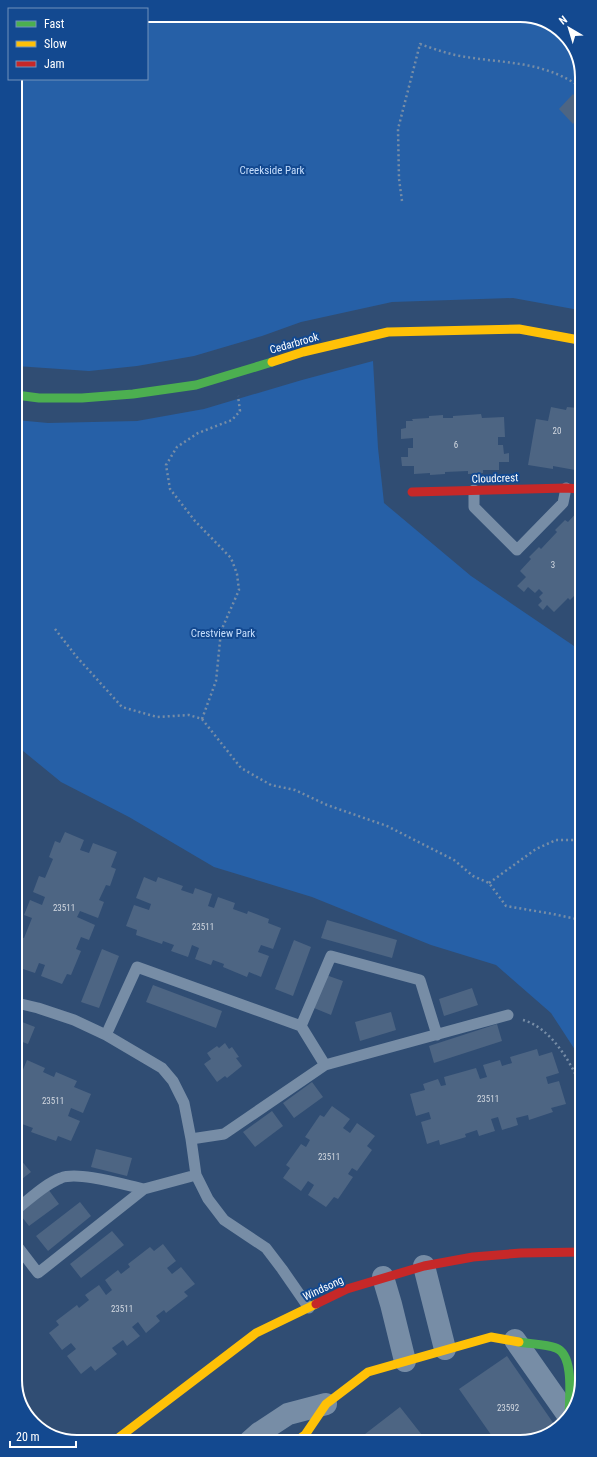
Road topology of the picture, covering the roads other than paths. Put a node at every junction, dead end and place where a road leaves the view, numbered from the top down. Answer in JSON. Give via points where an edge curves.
{"nodes":[{"id":1,"x":575,"y":339,"type":"edge"},
{"id":2,"x":22,"y":396,"type":"edge"},
{"id":3,"x":566,"y":488,"type":"junction"},
{"id":4,"x":575,"y":489,"type":"edge"},
{"id":5,"x":474,"y":490,"type":"junction"},
{"id":6,"x":412,"y":492,"type":"dead end"},
{"id":7,"x":22,"y":1004,"type":"edge"},
{"id":8,"x":508,"y":1015,"type":"road end"},
{"id":9,"x":301,"y":1026,"type":"junction"},
{"id":10,"x":106,"y":1035,"type":"junction"},
{"id":11,"x":437,"y":1035,"type":"junction"},
{"id":12,"x":324,"y":1065,"type":"junction"},
{"id":13,"x":191,"y":1139,"type":"junction"},
{"id":14,"x":196,"y":1175,"type":"junction"},
{"id":15,"x":144,"y":1189,"type":"junction"},
{"id":16,"x":22,"y":1205,"type":"edge"},
{"id":17,"x":22,"y":1252,"type":"edge"},
{"id":18,"x":575,"y":1252,"type":"edge"},
{"id":19,"x":424,"y":1266,"type":"junction"},
{"id":20,"x":383,"y":1277,"type":"junction"},
{"id":21,"x":308,"y":1308,"type":"junction"},
{"id":22,"x":515,"y":1340,"type":"junction"},
{"id":23,"x":445,"y":1349,"type":"junction"},
{"id":24,"x":405,"y":1361,"type":"junction"},
{"id":25,"x":326,"y":1404,"type":"junction"},
{"id":26,"x":569,"y":1404,"type":"edge"},
{"id":27,"x":565,"y":1411,"type":"edge"},
{"id":28,"x":122,"y":1435,"type":"edge"},
{"id":29,"x":257,"y":1435,"type":"edge"},
{"id":30,"x":305,"y":1435,"type":"edge"}],
"edges":[{"from":1,"to":2,"type":"street","name":"Cedarbrook","via":[[519,329],[388,332],[303,352],[196,385],[82,398]]},
{"from":3,"to":4,"type":"street","name":"Cloudcrest"},
{"from":3,"to":5,"type":"street","name":"Cloudcrest"},
{"from":3,"to":5,"type":"lane","via":[[563,503],[517,550],[474,507]]},
{"from":5,"to":6,"type":"street","name":"Cloudcrest"},
{"from":7,"to":10,"type":"lane","via":[[74,1020]]},
{"from":8,"to":11,"type":"lane"},
{"from":9,"to":10,"type":"lane","via":[[137,967]]},
{"from":9,"to":11,"type":"lane","via":[[331,956],[420,980]]},
{"from":9,"to":12,"type":"lane"},
{"from":10,"to":13,"type":"lane","via":[[162,1068],[173,1081],[184,1103]]},
{"from":11,"to":12,"type":"lane"},
{"from":12,"to":13,"type":"lane","via":[[224,1134]]},
{"from":13,"to":14,"type":"lane"},
{"from":14,"to":15,"type":"lane"},
{"from":14,"to":21,"type":"lane","via":[[208,1199],[224,1220],[266,1248]]},
{"from":15,"to":16,"type":"lane","via":[[78,1175],[62,1177]]},
{"from":15,"to":17,"type":"lane","via":[[38,1273]]},
{"from":18,"to":19,"type":"street","name":"Windsong","via":[[473,1257]]},
{"from":19,"to":20,"type":"street","name":"Windsong"},
{"from":19,"to":23,"type":"street"},
{"from":20,"to":21,"type":"street","name":"Windsong","via":[[347,1289]]},
{"from":20,"to":24,"type":"street"},
{"from":21,"to":28,"type":"street","name":"Windsong","via":[[256,1333]]},
{"from":22,"to":23,"type":"street","via":[[491,1337]]},
{"from":22,"to":26,"type":"street","via":[[557,1348],[565,1356],[569,1368]]},
{"from":22,"to":27,"type":"street"},
{"from":23,"to":24,"type":"street"},
{"from":24,"to":25,"type":"street","via":[[368,1372]]},
{"from":25,"to":29,"type":"street","via":[[288,1414]]},
{"from":25,"to":30,"type":"street"}]}
